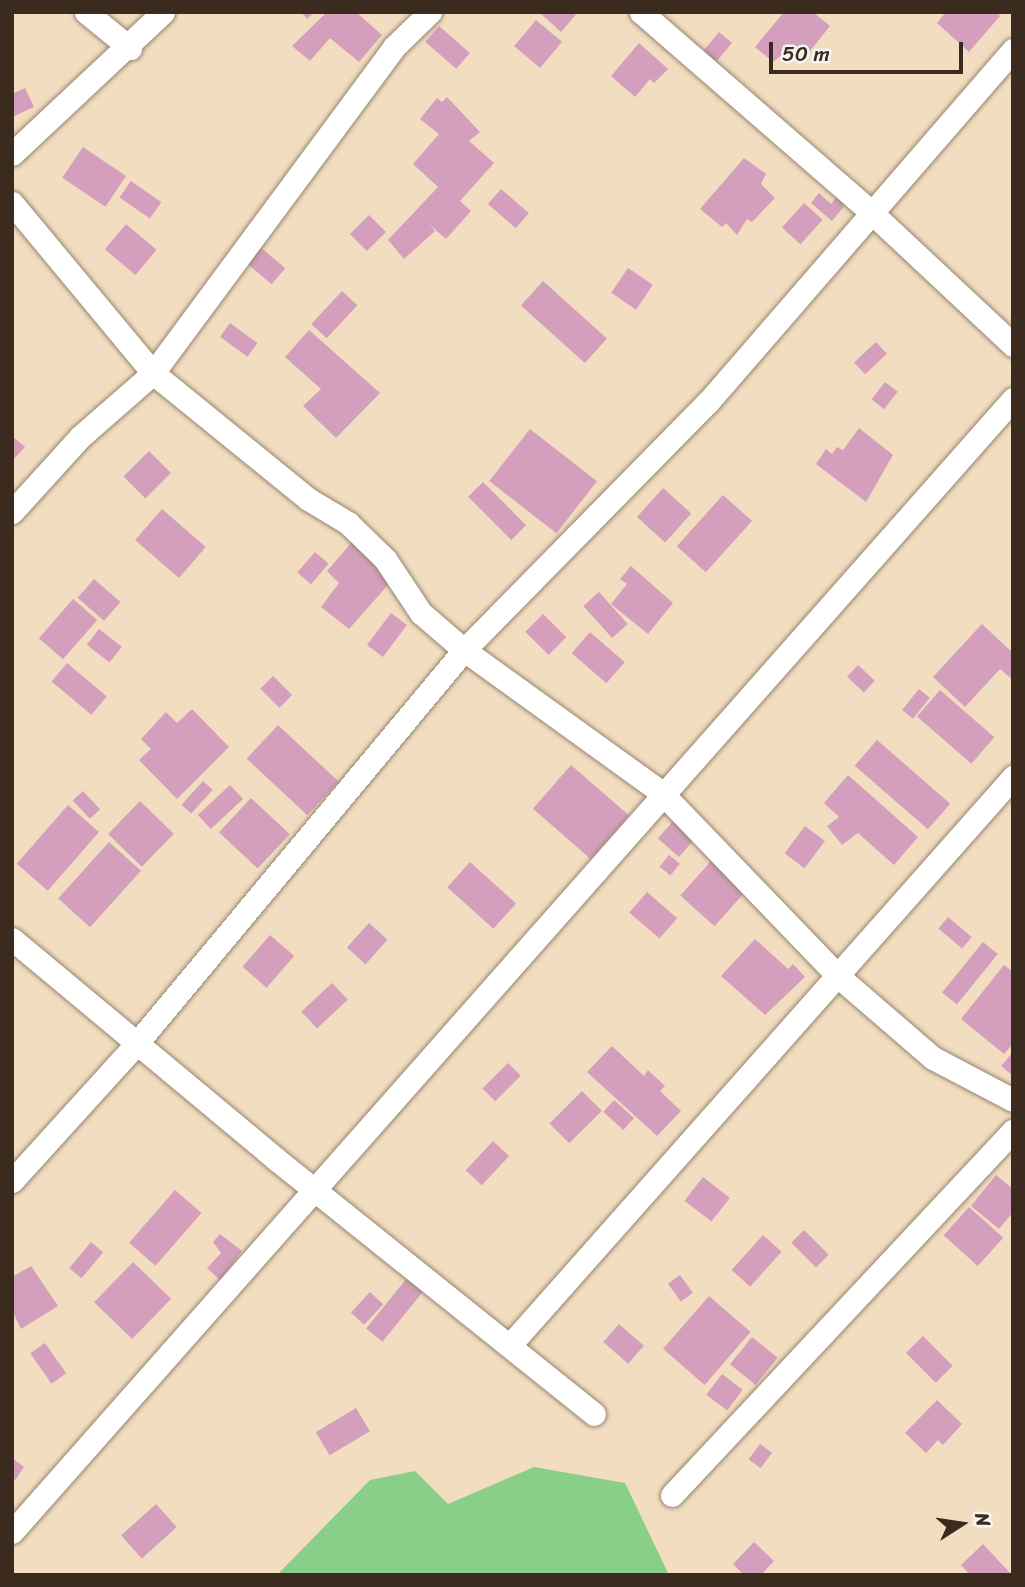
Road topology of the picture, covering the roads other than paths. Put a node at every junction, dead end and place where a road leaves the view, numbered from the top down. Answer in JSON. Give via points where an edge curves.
{"nodes":[{"id":1,"x":86,"y":12,"type":"edge"},
{"id":2,"x":163,"y":12,"type":"edge"},
{"id":3,"x":430,"y":12,"type":"edge"},
{"id":4,"x":642,"y":12,"type":"edge"},
{"id":5,"x":130,"y":48,"type":"junction"},
{"id":6,"x":1013,"y":50,"type":"edge"},
{"id":7,"x":12,"y":154,"type":"edge"},
{"id":8,"x":12,"y":203,"type":"edge"},
{"id":9,"x":872,"y":213,"type":"junction"},
{"id":10,"x":1013,"y":345,"type":"edge"},
{"id":11,"x":153,"y":373,"type":"junction"},
{"id":12,"x":1013,"y":399,"type":"edge"},
{"id":13,"x":12,"y":512,"type":"edge"},
{"id":14,"x":464,"y":650,"type":"junction"},
{"id":15,"x":1013,"y":776,"type":"edge"},
{"id":16,"x":661,"y":792,"type":"junction"},
{"id":17,"x":12,"y":939,"type":"edge"},
{"id":18,"x":839,"y":977,"type":"junction"},
{"id":19,"x":137,"y":1043,"type":"junction"},
{"id":20,"x":1013,"y":1100,"type":"edge"},
{"id":21,"x":1013,"y":1132,"type":"edge"},
{"id":22,"x":12,"y":1181,"type":"edge"},
{"id":23,"x":316,"y":1191,"type":"junction"},
{"id":24,"x":510,"y":1345,"type":"junction"},
{"id":25,"x":594,"y":1414,"type":"dead end"},
{"id":26,"x":672,"y":1495,"type":"dead end"},
{"id":27,"x":12,"y":1532,"type":"edge"}],
"edges":[{"from":1,"to":5,"type":"street"},
{"from":2,"to":5,"type":"street"},
{"from":3,"to":11,"type":"street","via":[[394,47]]},
{"from":4,"to":9,"type":"street"},
{"from":5,"to":7,"type":"street"},
{"from":6,"to":9,"type":"street"},
{"from":8,"to":11,"type":"street"},
{"from":9,"to":10,"type":"street"},
{"from":9,"to":14,"type":"street","via":[[708,402]]},
{"from":11,"to":13,"type":"street","via":[[80,437]]},
{"from":11,"to":14,"type":"street","via":[[308,499],[348,523],[385,559],[421,613]]},
{"from":12,"to":16,"type":"street"},
{"from":14,"to":16,"type":"street"},
{"from":14,"to":19,"type":"street"},
{"from":15,"to":18,"type":"street"},
{"from":16,"to":18,"type":"street"},
{"from":16,"to":23,"type":"street"},
{"from":17,"to":19,"type":"street"},
{"from":18,"to":20,"type":"street","via":[[933,1058]]},
{"from":18,"to":24,"type":"street"},
{"from":19,"to":22,"type":"street"},
{"from":19,"to":23,"type":"street"},
{"from":21,"to":26,"type":"street"},
{"from":23,"to":24,"type":"street"},
{"from":23,"to":27,"type":"street"},
{"from":24,"to":25,"type":"street"}]}
